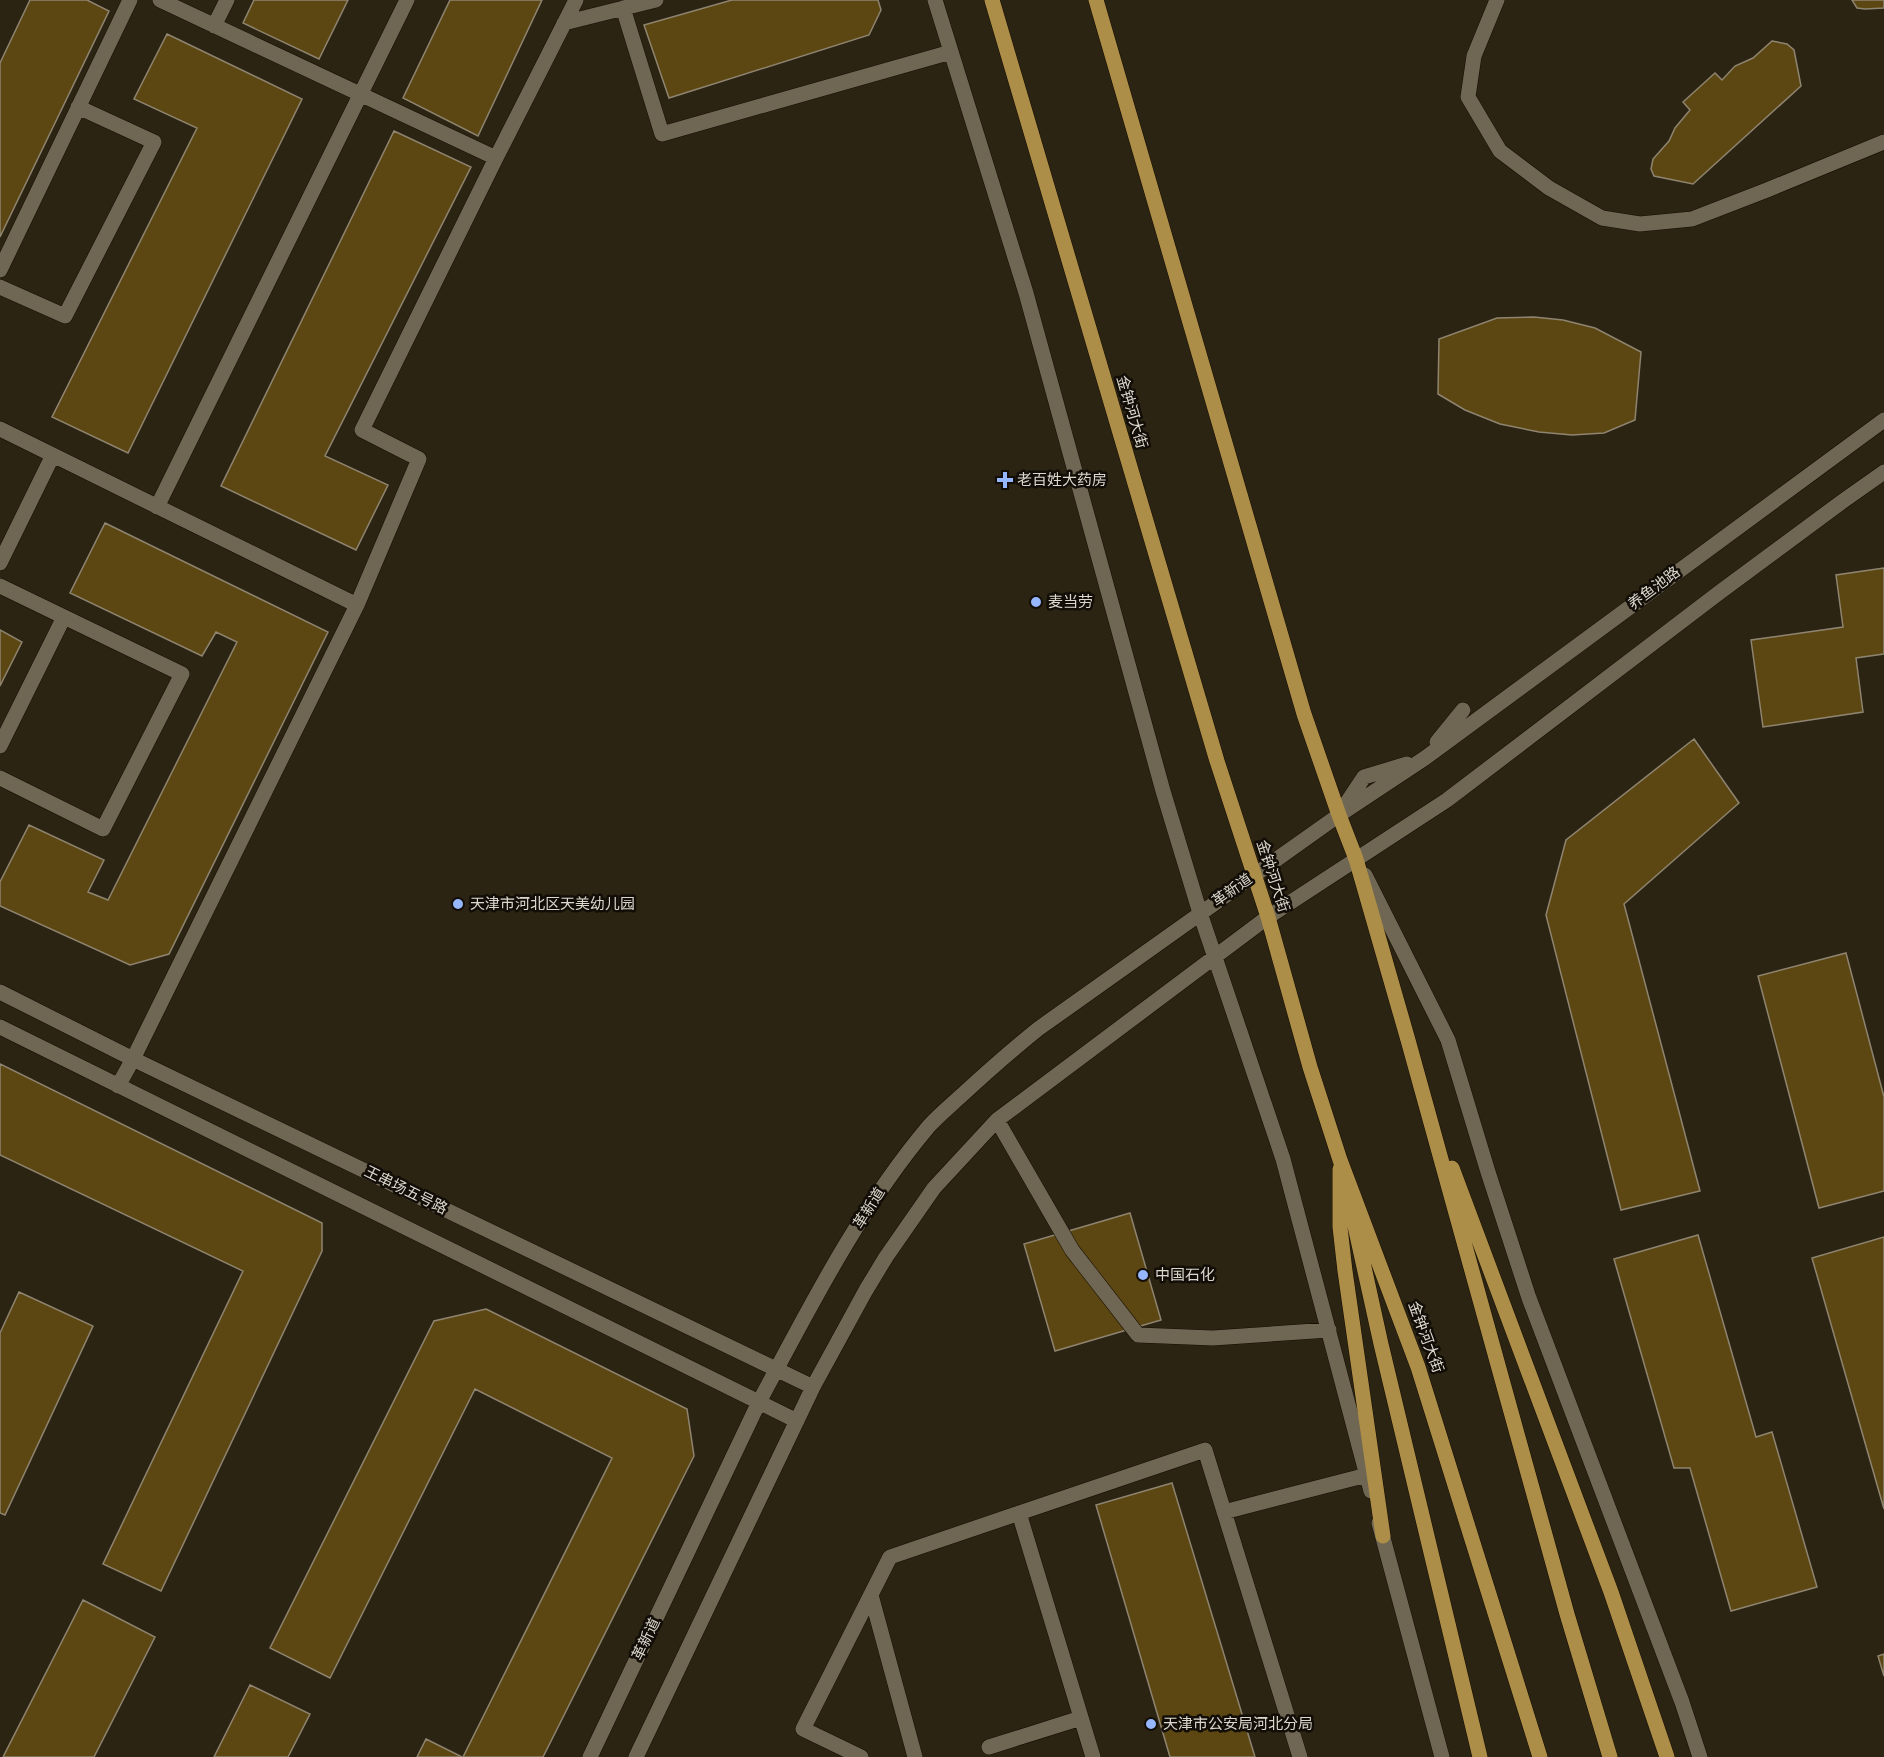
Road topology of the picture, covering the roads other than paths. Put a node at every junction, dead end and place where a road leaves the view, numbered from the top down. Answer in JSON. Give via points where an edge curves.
{"nodes":[{"id":1,"x":130,"y":0,"type":"edge"},
{"id":2,"x":160,"y":0,"type":"edge"},
{"id":3,"x":227,"y":0,"type":"edge"},
{"id":4,"x":407,"y":0,"type":"edge"},
{"id":5,"x":576,"y":0,"type":"edge"},
{"id":6,"x":656,"y":0,"type":"edge"},
{"id":7,"x":935,"y":0,"type":"edge"},
{"id":8,"x":992,"y":0,"type":"edge"},
{"id":9,"x":1096,"y":0,"type":"edge"},
{"id":10,"x":1497,"y":0,"type":"edge"},
{"id":11,"x":623,"y":8,"type":"junction"},
{"id":12,"x":564,"y":23,"type":"junction"},
{"id":13,"x":214,"y":26,"type":"junction"},
{"id":14,"x":951,"y":52,"type":"junction"},
{"id":15,"x":361,"y":95,"type":"junction"},
{"id":16,"x":78,"y":107,"type":"junction"},
{"id":17,"x":1884,"y":142,"type":"edge"},
{"id":18,"x":496,"y":158,"type":"junction"},
{"id":19,"x":0,"y":270,"type":"edge"},
{"id":20,"x":0,"y":287,"type":"edge"},
{"id":21,"x":1884,"y":420,"type":"edge"},
{"id":22,"x":0,"y":429,"type":"edge"},
{"id":23,"x":53,"y":455,"type":"junction"},
{"id":24,"x":1884,"y":472,"type":"edge"},
{"id":25,"x":157,"y":507,"type":"junction"},
{"id":26,"x":0,"y":563,"type":"edge"},
{"id":27,"x":0,"y":586,"type":"edge"},
{"id":28,"x":357,"y":605,"type":"junction"},
{"id":29,"x":64,"y":617,"type":"junction"},
{"id":30,"x":1463,"y":710,"type":"dead end"},
{"id":31,"x":0,"y":746,"type":"edge"},
{"id":32,"x":1495,"y":751,"type":"dead end"},
{"id":33,"x":1425,"y":758,"type":"junction"},
{"id":34,"x":0,"y":778,"type":"edge"},
{"id":35,"x":1447,"y":800,"type":"junction"},
{"id":36,"x":1339,"y":815,"type":"junction"},
{"id":37,"x":1356,"y":859,"type":"junction"},
{"id":38,"x":1254,"y":875,"type":"junction"},
{"id":39,"x":1200,"y":913,"type":"junction"},
{"id":40,"x":1268,"y":917,"type":"junction"},
{"id":41,"x":1214,"y":956,"type":"junction"},
{"id":42,"x":0,"y":992,"type":"edge"},
{"id":43,"x":0,"y":1027,"type":"edge"},
{"id":44,"x":134,"y":1059,"type":"junction"},
{"id":45,"x":1417,"y":1073,"type":"junction"},
{"id":46,"x":118,"y":1086,"type":"junction"},
{"id":47,"x":997,"y":1120,"type":"junction"},
{"id":48,"x":1340,"y":1160,"type":"junction"},
{"id":49,"x":1329,"y":1330,"type":"junction"},
{"id":50,"x":777,"y":1368,"type":"junction"},
{"id":51,"x":813,"y":1387,"type":"junction"},
{"id":52,"x":759,"y":1402,"type":"junction"},
{"id":53,"x":797,"y":1421,"type":"junction"},
{"id":54,"x":1367,"y":1475,"type":"junction"},
{"id":55,"x":1224,"y":1512,"type":"junction"},
{"id":56,"x":1019,"y":1513,"type":"junction"},
{"id":57,"x":1383,"y":1536,"type":"junction"},
{"id":58,"x":871,"y":1595,"type":"junction"},
{"id":59,"x":1081,"y":1718,"type":"junction"},
{"id":60,"x":989,"y":1747,"type":"dead end"},
{"id":61,"x":590,"y":1757,"type":"edge"},
{"id":62,"x":636,"y":1757,"type":"edge"},
{"id":63,"x":861,"y":1757,"type":"edge"},
{"id":64,"x":915,"y":1757,"type":"edge"},
{"id":65,"x":1092,"y":1757,"type":"edge"},
{"id":66,"x":1300,"y":1757,"type":"edge"},
{"id":67,"x":1442,"y":1757,"type":"edge"},
{"id":68,"x":1480,"y":1757,"type":"edge"},
{"id":69,"x":1540,"y":1757,"type":"edge"},
{"id":70,"x":1610,"y":1757,"type":"edge"},
{"id":71,"x":1667,"y":1757,"type":"edge"},
{"id":72,"x":1700,"y":1757,"type":"edge"}],
"edges":[{"from":1,"to":16,"type":"street"},
{"from":2,"to":13,"type":"street"},
{"from":3,"to":13,"type":"street"},
{"from":4,"to":15,"type":"street"},
{"from":5,"to":12,"type":"street"},
{"from":6,"to":11,"type":"street"},
{"from":7,"to":14,"type":"street"},
{"from":8,"to":38,"type":"main road","name":"金钟河大街","via":[[1204,720]]},
{"from":9,"to":36,"type":"main road","via":[[1305,714]]},
{"from":10,"to":17,"type":"street","via":[[1474,56],[1468,98],[1500,151],[1549,188],[1602,218],[1640,224],[1692,219]]},
{"from":11,"to":12,"type":"street"},
{"from":11,"to":14,"type":"street","via":[[662,134]]},
{"from":12,"to":18,"type":"street"},
{"from":13,"to":15,"type":"street"},
{"from":14,"to":39,"type":"street","via":[[1026,293]]},
{"from":15,"to":18,"type":"street"},
{"from":15,"to":25,"type":"street"},
{"from":16,"to":19,"type":"street"},
{"from":16,"to":20,"type":"street","via":[[154,142],[65,316]]},
{"from":18,"to":28,"type":"street","via":[[362,430],[420,459]]},
{"from":21,"to":33,"type":"street","name":"养鱼池路"},
{"from":22,"to":23,"type":"street"},
{"from":23,"to":25,"type":"street"},
{"from":23,"to":26,"type":"street"},
{"from":24,"to":35,"type":"street"},
{"from":25,"to":28,"type":"street"},
{"from":27,"to":29,"type":"street"},
{"from":28,"to":44,"type":"street"},
{"from":29,"to":31,"type":"street"},
{"from":29,"to":34,"type":"street","via":[[182,674],[103,829]]},
{"from":30,"to":33,"type":"street","name":"养鱼池路"},
{"from":32,"to":35,"type":"street"},
{"from":33,"to":36,"type":"street","name":"养鱼池路"},
{"from":35,"to":37,"type":"street"},
{"from":36,"to":37,"type":"main road"},
{"from":36,"to":38,"type":"street","name":"革新道"},
{"from":37,"to":40,"type":"street"},
{"from":37,"to":45,"type":"main road"},
{"from":37,"to":72,"type":"street","via":[[1448,1040],[1530,1298]]},
{"from":38,"to":39,"type":"street","name":"革新道"},
{"from":38,"to":40,"type":"main road","name":"金钟河大街"},
{"from":39,"to":41,"type":"street"},
{"from":39,"to":50,"type":"street","name":"革新道","via":[[1038,1029],[930,1125],[886,1181],[837,1259]]},
{"from":40,"to":41,"type":"street"},
{"from":40,"to":48,"type":"main road","name":"金钟河大街"},
{"from":41,"to":47,"type":"street"},
{"from":41,"to":49,"type":"street","via":[[1283,1159]]},
{"from":42,"to":44,"type":"street","name":"王串场五号路"},
{"from":43,"to":46,"type":"street"},
{"from":44,"to":46,"type":"street"},
{"from":44,"to":50,"type":"street","name":"王串场五号路"},
{"from":45,"to":70,"type":"main road"},
{"from":45,"to":71,"type":"main road","via":[[1611,1592]]},
{"from":46,"to":52,"type":"street"},
{"from":47,"to":49,"type":"street","via":[[1072,1250],[1138,1335],[1214,1338]]},
{"from":47,"to":51,"type":"street","via":[[934,1188],[886,1257]]},
{"from":48,"to":57,"type":"main road","via":[[1340,1227]]},
{"from":48,"to":68,"type":"main road"},
{"from":48,"to":69,"type":"main road","name":"金钟河大街","via":[[1418,1367]]},
{"from":49,"to":54,"type":"street"},
{"from":50,"to":51,"type":"street","name":"王串场五号路"},
{"from":50,"to":52,"type":"street","name":"革新道"},
{"from":51,"to":53,"type":"street"},
{"from":52,"to":53,"type":"street"},
{"from":52,"to":61,"type":"street","name":"革新道"},
{"from":53,"to":62,"type":"street"},
{"from":54,"to":55,"type":"street"},
{"from":54,"to":57,"type":"street"},
{"from":55,"to":56,"type":"street","via":[[1205,1449]]},
{"from":55,"to":66,"type":"street"},
{"from":56,"to":58,"type":"street","via":[[890,1557]]},
{"from":56,"to":59,"type":"street"},
{"from":57,"to":67,"type":"street"},
{"from":58,"to":63,"type":"street","via":[[803,1729]]},
{"from":58,"to":64,"type":"street"},
{"from":59,"to":60,"type":"street"},
{"from":59,"to":65,"type":"street"}]}
